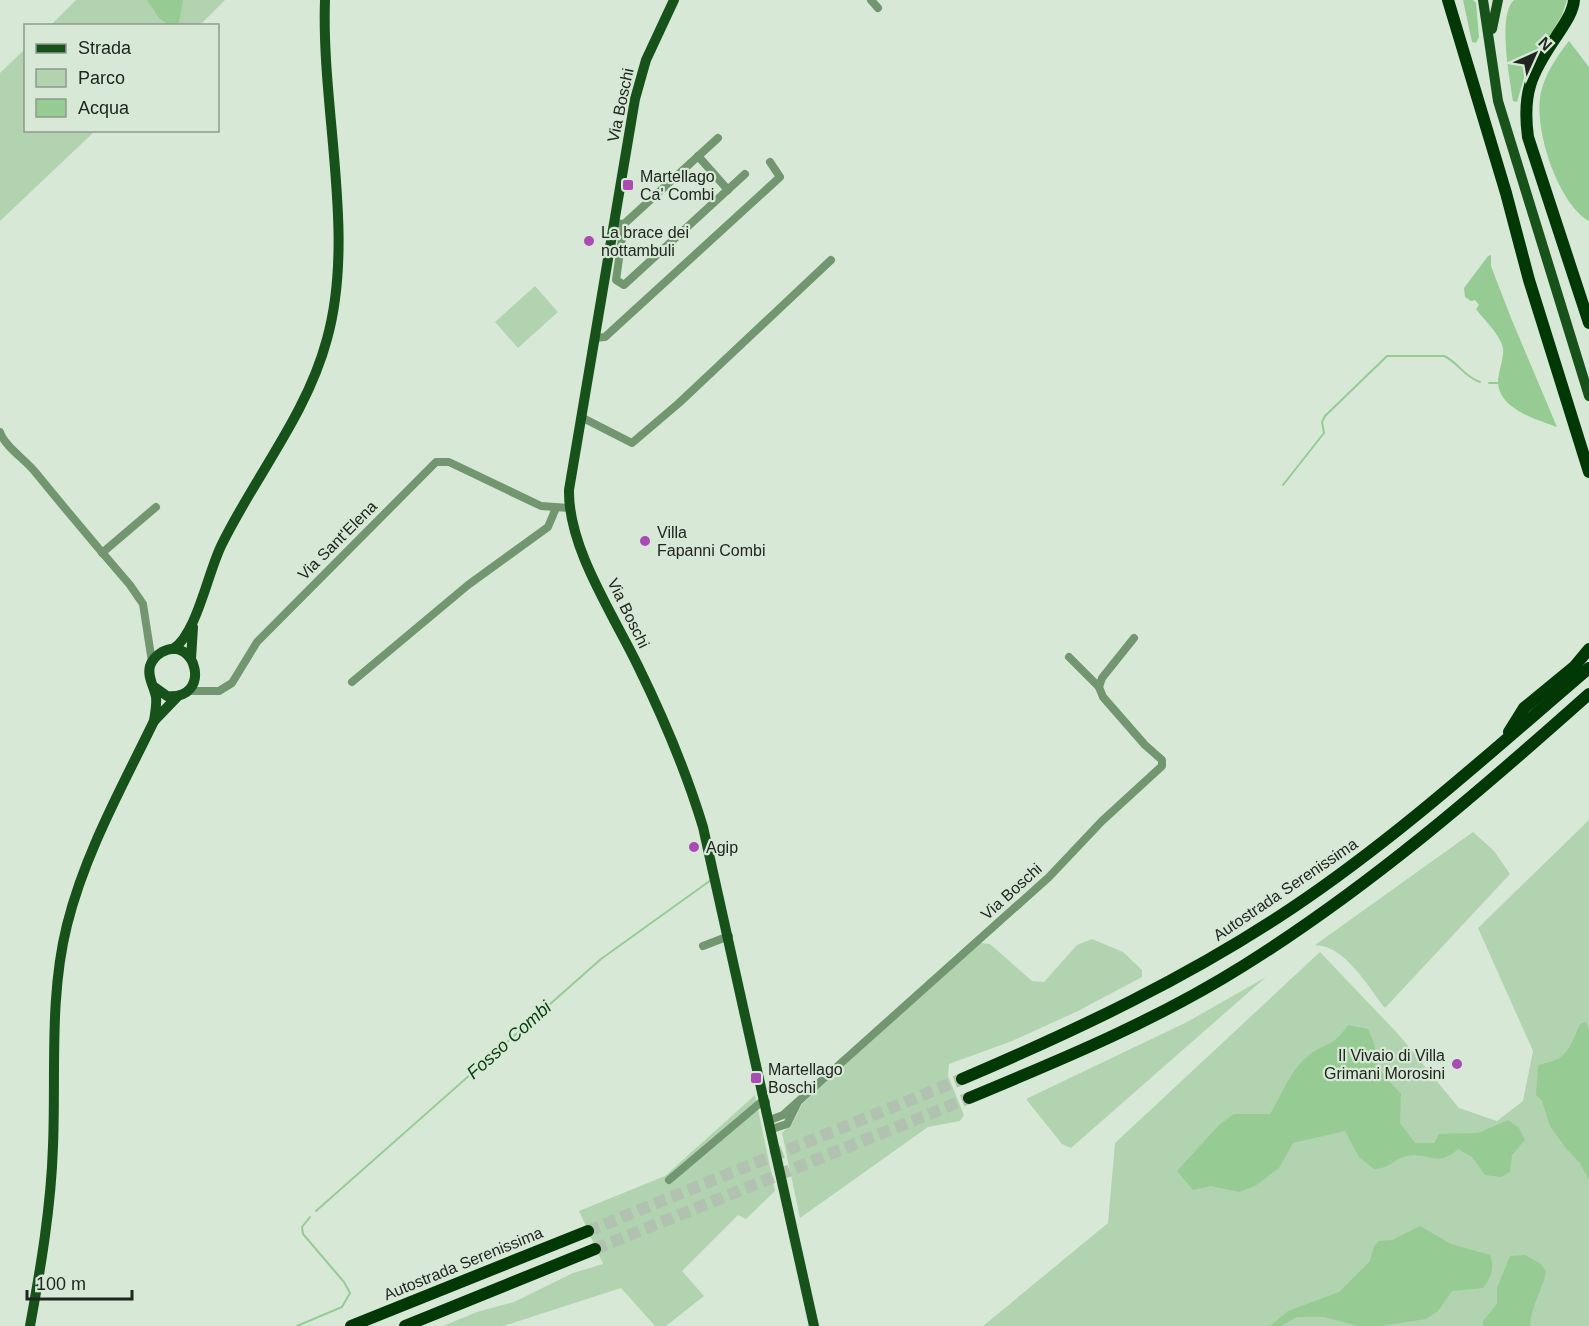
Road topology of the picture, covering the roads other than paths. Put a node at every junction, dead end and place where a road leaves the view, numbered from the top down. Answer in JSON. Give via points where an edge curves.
{"nodes":[{"id":1,"x":326,"y":0,"type":"edge"},
{"id":2,"x":674,"y":0,"type":"edge"},
{"id":3,"x":871,"y":0,"type":"edge"},
{"id":4,"x":1448,"y":0,"type":"edge"},
{"id":5,"x":1483,"y":0,"type":"edge"},
{"id":6,"x":1498,"y":0,"type":"edge"},
{"id":7,"x":1574,"y":0,"type":"edge"},
{"id":8,"x":878,"y":9,"type":"dead end"},
{"id":9,"x":1490,"y":44,"type":"junction"},
{"id":10,"x":718,"y":138,"type":"dead end"},
{"id":11,"x":698,"y":156,"type":"junction"},
{"id":12,"x":770,"y":162,"type":"dead end"},
{"id":13,"x":745,"y":174,"type":"dead end"},
{"id":14,"x":728,"y":190,"type":"junction"},
{"id":15,"x":619,"y":224,"type":"junction"},
{"id":16,"x":831,"y":260,"type":"dead end"},
{"id":17,"x":1589,"y":323,"type":"edge"},
{"id":18,"x":595,"y":338,"type":"junction"},
{"id":19,"x":1589,"y":396,"type":"edge"},
{"id":20,"x":581,"y":417,"type":"junction"},
{"id":21,"x":0,"y":432,"type":"edge"},
{"id":22,"x":2,"y":442,"type":"edge"},
{"id":23,"x":1589,"y":472,"type":"edge"},
{"id":24,"x":156,"y":507,"type":"dead end"},
{"id":25,"x":555,"y":508,"type":"junction"},
{"id":26,"x":569,"y":508,"type":"junction"},
{"id":27,"x":102,"y":553,"type":"junction"},
{"id":28,"x":194,"y":618,"type":"junction"},
{"id":29,"x":148,"y":635,"type":"junction"},
{"id":30,"x":1134,"y":638,"type":"dead end"},
{"id":31,"x":1589,"y":649,"type":"edge"},
{"id":32,"x":170,"y":650,"type":"junction"},
{"id":33,"x":1069,"y":657,"type":"dead end"},
{"id":34,"x":191,"y":658,"type":"junction"},
{"id":35,"x":152,"y":662,"type":"junction"},
{"id":36,"x":1589,"y":668,"type":"edge"},
{"id":37,"x":196,"y":676,"type":"junction"},
{"id":38,"x":352,"y":682,"type":"dead end"},
{"id":39,"x":153,"y":686,"type":"junction"},
{"id":40,"x":1099,"y":687,"type":"junction"},
{"id":41,"x":212,"y":692,"type":"junction"},
{"id":42,"x":183,"y":693,"type":"junction"},
{"id":43,"x":1589,"y":694,"type":"edge"},
{"id":44,"x":1589,"y":704,"type":"edge"},
{"id":45,"x":154,"y":721,"type":"junction"},
{"id":46,"x":1502,"y":742,"type":"junction"},
{"id":47,"x":1515,"y":759,"type":"junction"},
{"id":48,"x":729,"y":936,"type":"junction"},
{"id":49,"x":703,"y":946,"type":"dead end"},
{"id":50,"x":962,"y":1079,"type":"tunnel mouth"},
{"id":51,"x":969,"y":1098,"type":"tunnel mouth"},
{"id":52,"x":766,"y":1102,"type":"junction"},
{"id":53,"x":771,"y":1125,"type":"junction"},
{"id":54,"x":669,"y":1180,"type":"dead end"},
{"id":55,"x":588,"y":1231,"type":"tunnel mouth"},
{"id":56,"x":596,"y":1249,"type":"tunnel mouth"},
{"id":57,"x":30,"y":1326,"type":"edge"},
{"id":58,"x":351,"y":1326,"type":"edge"},
{"id":59,"x":405,"y":1326,"type":"edge"},
{"id":60,"x":814,"y":1326,"type":"edge"}],
"edges":[{"from":1,"to":28,"type":"main road","via":[[325,53],[340,242],[328,338],[314,378],[290,426],[238,511],[212,564]]},
{"from":2,"to":15,"type":"main road","name":"Via Boschi","via":[[640,77],[630,122]]},
{"from":3,"to":8,"type":"street"},
{"from":4,"to":23,"type":"highway"},
{"from":5,"to":9,"type":"main road"},
{"from":6,"to":9,"type":"main road"},
{"from":7,"to":17,"type":"highway","via":[[1532,76],[1525,114],[1532,148]]},
{"from":9,"to":19,"type":"main road","via":[[1498,101]]},
{"from":10,"to":11,"type":"street"},
{"from":11,"to":14,"type":"street"},
{"from":11,"to":15,"type":"street"},
{"from":12,"to":18,"type":"street","via":[[780,177],[605,337]]},
{"from":13,"to":14,"type":"street","name":"Via Boschi"},
{"from":14,"to":15,"type":"street","name":"Via Boschi","via":[[624,285],[616,280]]},
{"from":15,"to":18,"type":"main road","name":"Via Boschi"},
{"from":16,"to":20,"type":"street","via":[[632,443]]},
{"from":18,"to":20,"type":"main road","name":"Via Boschi"},
{"from":20,"to":26,"type":"main road","name":"Via Boschi"},
{"from":21,"to":22,"type":"street"},
{"from":22,"to":27,"type":"street","via":[[29,466]]},
{"from":24,"to":27,"type":"street"},
{"from":25,"to":26,"type":"street"},
{"from":25,"to":38,"type":"street","via":[[548,527],[468,585]]},
{"from":25,"to":41,"type":"street","name":"Via Sant'Elena","via":[[541,506],[449,462],[436,462],[257,642],[232,683]]},
{"from":26,"to":48,"type":"main road","name":"Via Boschi","via":[[582,554],[685,771],[704,827]]},
{"from":27,"to":29,"type":"street","via":[[143,604]]},
{"from":28,"to":32,"type":"main road","via":[[180,643]]},
{"from":28,"to":34,"type":"main road"},
{"from":29,"to":32,"type":"street","via":[[156,647]]},
{"from":29,"to":35,"type":"street"},
{"from":30,"to":40,"type":"street"},
{"from":31,"to":46,"type":"highway","via":[[1574,667],[1524,708]]},
{"from":32,"to":34,"type":"main road","via":[[182,651]]},
{"from":32,"to":35,"type":"main road"},
{"from":33,"to":40,"type":"street","name":"Via Boschi"},
{"from":34,"to":37,"type":"main road"},
{"from":35,"to":39,"type":"main road","via":[[149,673]]},
{"from":36,"to":46,"type":"highway","name":"Autostrada Serenissima"},
{"from":37,"to":41,"type":"street"},
{"from":37,"to":42,"type":"main road"},
{"from":39,"to":42,"type":"main road","via":[[164,695]]},
{"from":39,"to":45,"type":"main road"},
{"from":40,"to":53,"type":"street","name":"Via Boschi","via":[[1103,697],[1162,760],[1162,766],[1056,870]]},
{"from":41,"to":42,"type":"street"},
{"from":42,"to":45,"type":"main road"},
{"from":43,"to":47,"type":"highway"},
{"from":44,"to":47,"type":"highway"},
{"from":45,"to":57,"type":"main road","via":[[85,866],[67,926],[57,980],[51,1194]]},
{"from":46,"to":50,"type":"highway","name":"Autostrada Serenissima","via":[[1352,865],[1236,944],[1119,1009]]},
{"from":47,"to":51,"type":"highway","via":[[1360,887],[1242,967],[1128,1030]]},
{"from":48,"to":49,"type":"street"},
{"from":48,"to":52,"type":"main road","name":"Via Boschi"},
{"from":52,"to":53,"type":"main road","name":"Via Boschi"},
{"from":52,"to":54,"type":"street","via":[[759,1103]]},
{"from":53,"to":60,"type":"main road","name":"Via Boschi"},
{"from":55,"to":58,"type":"highway","name":"Autostrada Serenissima"},
{"from":56,"to":59,"type":"highway"}]}
